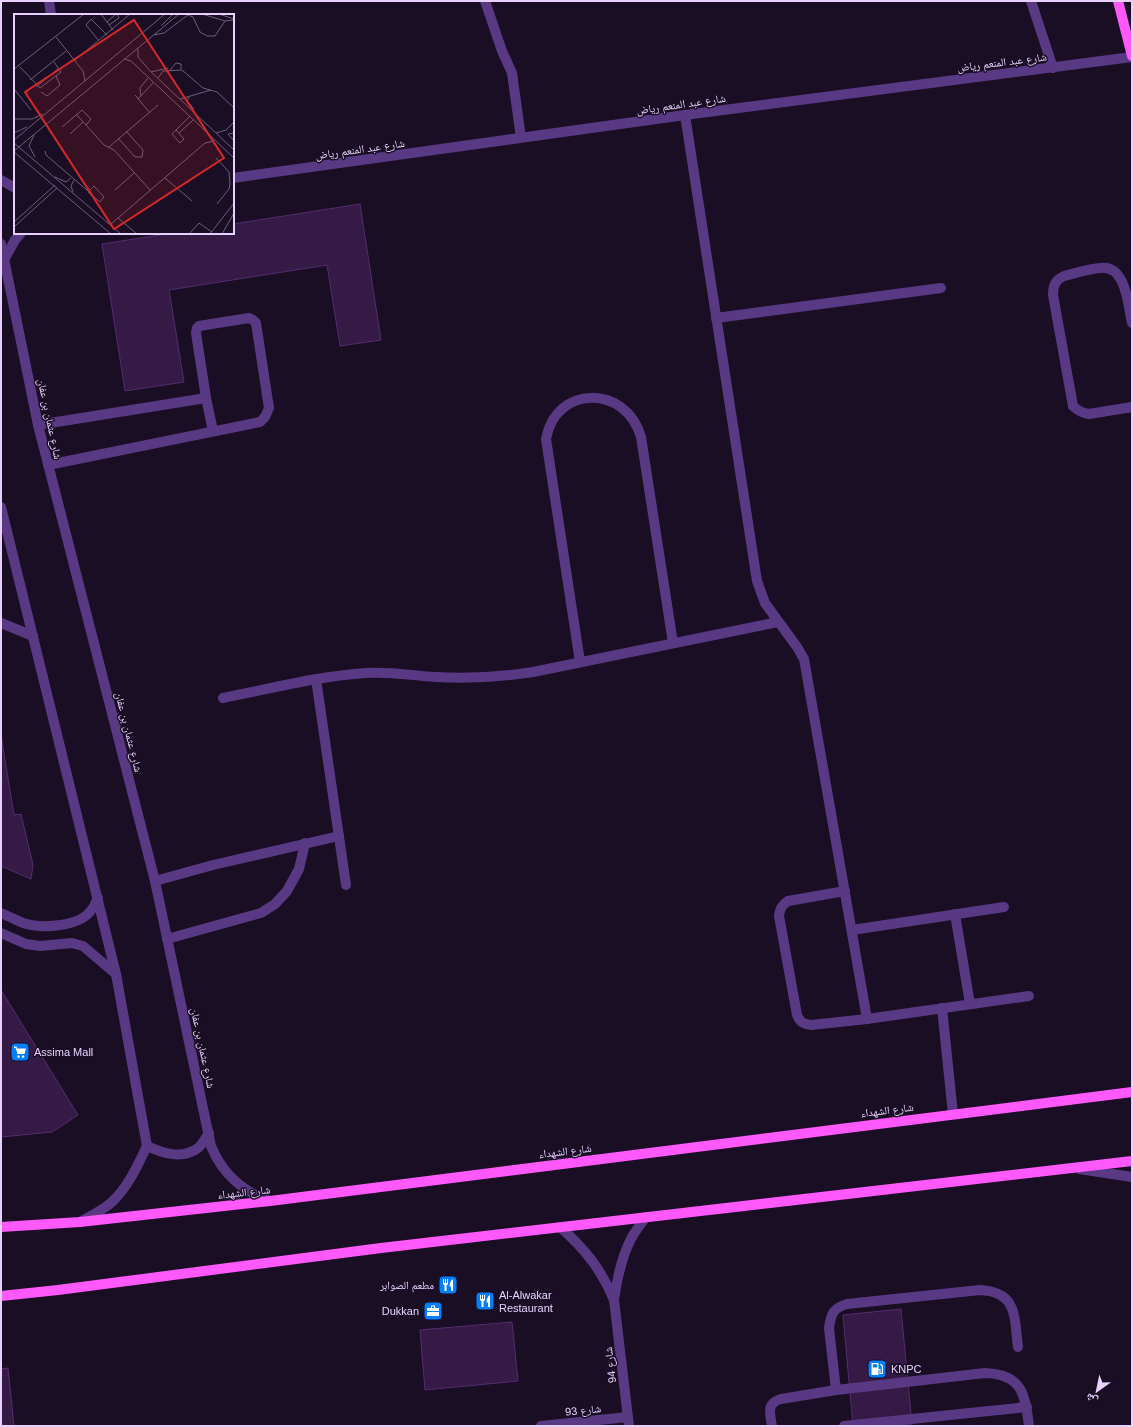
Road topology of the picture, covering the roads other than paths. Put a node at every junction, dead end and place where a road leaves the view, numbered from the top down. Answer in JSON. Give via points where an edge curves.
{"nodes":[{"id":1,"x":49,"y":1,"type":"edge"},
{"id":2,"x":485,"y":1,"type":"edge"},
{"id":3,"x":1031,"y":1,"type":"edge"},
{"id":4,"x":1118,"y":1,"type":"edge"},
{"id":5,"x":51,"y":14,"type":"edge"},
{"id":6,"x":1132,"y":57,"type":"edge"},
{"id":7,"x":1053,"y":68,"type":"junction"},
{"id":8,"x":685,"y":115,"type":"junction"},
{"id":9,"x":521,"y":138,"type":"junction"},
{"id":10,"x":234,"y":178,"type":"edge"},
{"id":11,"x":1,"y":180,"type":"edge"},
{"id":12,"x":14,"y":187,"type":"edge"},
{"id":13,"x":20,"y":234,"type":"edge"},
{"id":14,"x":1,"y":244,"type":"edge"},
{"id":15,"x":5,"y":258,"type":"junction"},
{"id":16,"x":941,"y":288,"type":"dead end"},
{"id":17,"x":716,"y":318,"type":"junction"},
{"id":18,"x":1132,"y":323,"type":"edge"},
{"id":19,"x":206,"y":398,"type":"junction"},
{"id":20,"x":1132,"y":407,"type":"edge"},
{"id":21,"x":38,"y":425,"type":"junction"},
{"id":22,"x":212,"y":431,"type":"junction"},
{"id":23,"x":48,"y":465,"type":"junction"},
{"id":24,"x":1,"y":507,"type":"edge"},
{"id":25,"x":778,"y":622,"type":"junction"},
{"id":26,"x":1,"y":623,"type":"edge"},
{"id":27,"x":33,"y":636,"type":"junction"},
{"id":28,"x":673,"y":643,"type":"junction"},
{"id":29,"x":580,"y":662,"type":"junction"},
{"id":30,"x":316,"y":679,"type":"junction"},
{"id":31,"x":223,"y":698,"type":"dead end"},
{"id":32,"x":339,"y":836,"type":"junction"},
{"id":33,"x":305,"y":843,"type":"junction"},
{"id":34,"x":155,"y":881,"type":"junction"},
{"id":35,"x":346,"y":885,"type":"dead end"},
{"id":36,"x":845,"y":890,"type":"junction"},
{"id":37,"x":98,"y":898,"type":"junction"},
{"id":38,"x":1004,"y":907,"type":"dead end"},
{"id":39,"x":1,"y":913,"type":"edge"},
{"id":40,"x":955,"y":914,"type":"junction"},
{"id":41,"x":852,"y":930,"type":"junction"},
{"id":42,"x":1,"y":933,"type":"edge"},
{"id":43,"x":167,"y":940,"type":"junction"},
{"id":44,"x":116,"y":974,"type":"junction"},
{"id":45,"x":1029,"y":996,"type":"dead end"},
{"id":46,"x":970,"y":1004,"type":"junction"},
{"id":47,"x":942,"y":1008,"type":"junction"},
{"id":48,"x":867,"y":1019,"type":"junction"},
{"id":49,"x":1132,"y":1092,"type":"edge"},
{"id":50,"x":953,"y":1114,"type":"junction"},
{"id":51,"x":209,"y":1133,"type":"junction"},
{"id":52,"x":147,"y":1146,"type":"junction"},
{"id":53,"x":1132,"y":1162,"type":"edge"},
{"id":54,"x":1075,"y":1168,"type":"junction"},
{"id":55,"x":1132,"y":1177,"type":"edge"},
{"id":56,"x":270,"y":1201,"type":"junction"},
{"id":57,"x":646,"y":1217,"type":"junction"},
{"id":58,"x":80,"y":1222,"type":"junction"},
{"id":59,"x":1,"y":1227,"type":"edge"},
{"id":60,"x":560,"y":1227,"type":"junction"},
{"id":61,"x":1,"y":1296,"type":"edge"},
{"id":62,"x":614,"y":1300,"type":"junction"},
{"id":63,"x":1018,"y":1347,"type":"dead end"},
{"id":64,"x":836,"y":1390,"type":"junction"},
{"id":65,"x":1027,"y":1407,"type":"junction"},
{"id":66,"x":629,"y":1421,"type":"edge"},
{"id":67,"x":541,"y":1426,"type":"edge"},
{"id":68,"x":772,"y":1426,"type":"edge"},
{"id":69,"x":844,"y":1426,"type":"edge"},
{"id":70,"x":1029,"y":1426,"type":"edge"}],
"edges":[{"from":1,"to":5,"type":"street"},
{"from":2,"to":9,"type":"street","via":[[512,73]]},
{"from":3,"to":7,"type":"street"},
{"from":4,"to":6,"type":"main road"},
{"from":6,"to":7,"type":"street","name":"شارع عبد المنعم رياض"},
{"from":7,"to":8,"type":"street","name":"شارع عبد المنعم رياض"},
{"from":8,"to":9,"type":"street","name":"شارع عبد المنعم رياض"},
{"from":8,"to":17,"type":"street"},
{"from":9,"to":10,"type":"street","name":"شارع عبد المنعم رياض"},
{"from":11,"to":12,"type":"street"},
{"from":13,"to":15,"type":"street"},
{"from":14,"to":15,"type":"street","name":"شارع عثمان بن عفان"},
{"from":15,"to":21,"type":"street","name":"شارع عثمان بن عفان"},
{"from":16,"to":17,"type":"street"},
{"from":17,"to":25,"type":"street","via":[[757,581],[765,603]]},
{"from":18,"to":20,"type":"street","via":[[1123,284],[1116,271],[1101,268],[1064,276],[1055,283],[1053,295],[1073,406],[1077,411],[1089,414]]},
{"from":19,"to":21,"type":"street"},
{"from":19,"to":22,"type":"street"},
{"from":19,"to":22,"type":"street","via":[[197,328],[249,318],[256,323],[269,408],[260,422]]},
{"from":21,"to":23,"type":"street","name":"شارع عثمان بن عفان"},
{"from":22,"to":23,"type":"street"},
{"from":23,"to":34,"type":"street","name":"شارع عثمان بن عفان"},
{"from":24,"to":27,"type":"street"},
{"from":25,"to":28,"type":"street"},
{"from":25,"to":36,"type":"street","via":[[804,659]]},
{"from":26,"to":27,"type":"street"},
{"from":27,"to":37,"type":"street"},
{"from":28,"to":29,"type":"street"},
{"from":28,"to":29,"type":"street","via":[[638,427],[626,410],[617,404],[607,400],[576,400],[559,412],[547,430],[546,439]]},
{"from":29,"to":30,"type":"street","via":[[500,677],[468,679],[367,673]]},
{"from":30,"to":31,"type":"street"},
{"from":30,"to":32,"type":"street"},
{"from":32,"to":33,"type":"street"},
{"from":32,"to":35,"type":"street"},
{"from":33,"to":34,"type":"street"},
{"from":33,"to":43,"type":"street","via":[[299,869],[287,891],[275,904],[261,913]]},
{"from":34,"to":43,"type":"street","name":"شارع عثمان بن عفان"},
{"from":36,"to":41,"type":"street"},
{"from":36,"to":48,"type":"street","via":[[782,904],[779,910],[780,923],[799,1020],[811,1025]]},
{"from":37,"to":39,"type":"street","via":[[92,910],[79,920],[65,925],[24,923]]},
{"from":37,"to":44,"type":"street"},
{"from":38,"to":40,"type":"street"},
{"from":40,"to":41,"type":"street"},
{"from":40,"to":46,"type":"street"},
{"from":41,"to":48,"type":"street"},
{"from":42,"to":44,"type":"street","via":[[26,944],[40,946],[72,943],[83,946]]},
{"from":43,"to":51,"type":"street","name":"شارع عثمان بن عفان"},
{"from":44,"to":52,"type":"street"},
{"from":45,"to":46,"type":"street"},
{"from":46,"to":47,"type":"street"},
{"from":47,"to":48,"type":"street"},
{"from":47,"to":50,"type":"street"},
{"from":49,"to":50,"type":"main road","name":"شارع الشهداء"},
{"from":50,"to":56,"type":"main road","name":"شارع الشهداء"},
{"from":51,"to":52,"type":"street","via":[[198,1148],[187,1153],[163,1153]]},
{"from":51,"to":56,"type":"street","name":"شارع عثمان بن عفان","via":[[216,1159],[230,1176],[257,1197]]},
{"from":52,"to":58,"type":"street","via":[[134,1171],[112,1202]]},
{"from":53,"to":54,"type":"main road"},
{"from":54,"to":55,"type":"street"},
{"from":54,"to":57,"type":"main road"},
{"from":56,"to":58,"type":"main road","name":"شارع الشهداء"},
{"from":57,"to":60,"type":"main road"},
{"from":57,"to":62,"type":"street","name":"شارع 94","via":[[624,1254]]},
{"from":58,"to":59,"type":"main road","name":"شارع الشهداء"},
{"from":60,"to":61,"type":"main road"},
{"from":60,"to":62,"type":"street","name":"شارع 94","via":[[590,1257],[608,1285]]},
{"from":62,"to":66,"type":"street","name":"شارع 94"},
{"from":63,"to":64,"type":"street","via":[[1010,1303],[992,1291],[980,1290],[847,1304],[833,1312],[830,1319]]},
{"from":64,"to":65,"type":"street","via":[[996,1373],[1016,1383],[1022,1391]]},
{"from":64,"to":68,"type":"street","via":[[776,1400],[770,1407]]},
{"from":65,"to":69,"type":"street"},
{"from":65,"to":70,"type":"street"},
{"from":66,"to":67,"type":"street","name":"شارع 93"}]}
